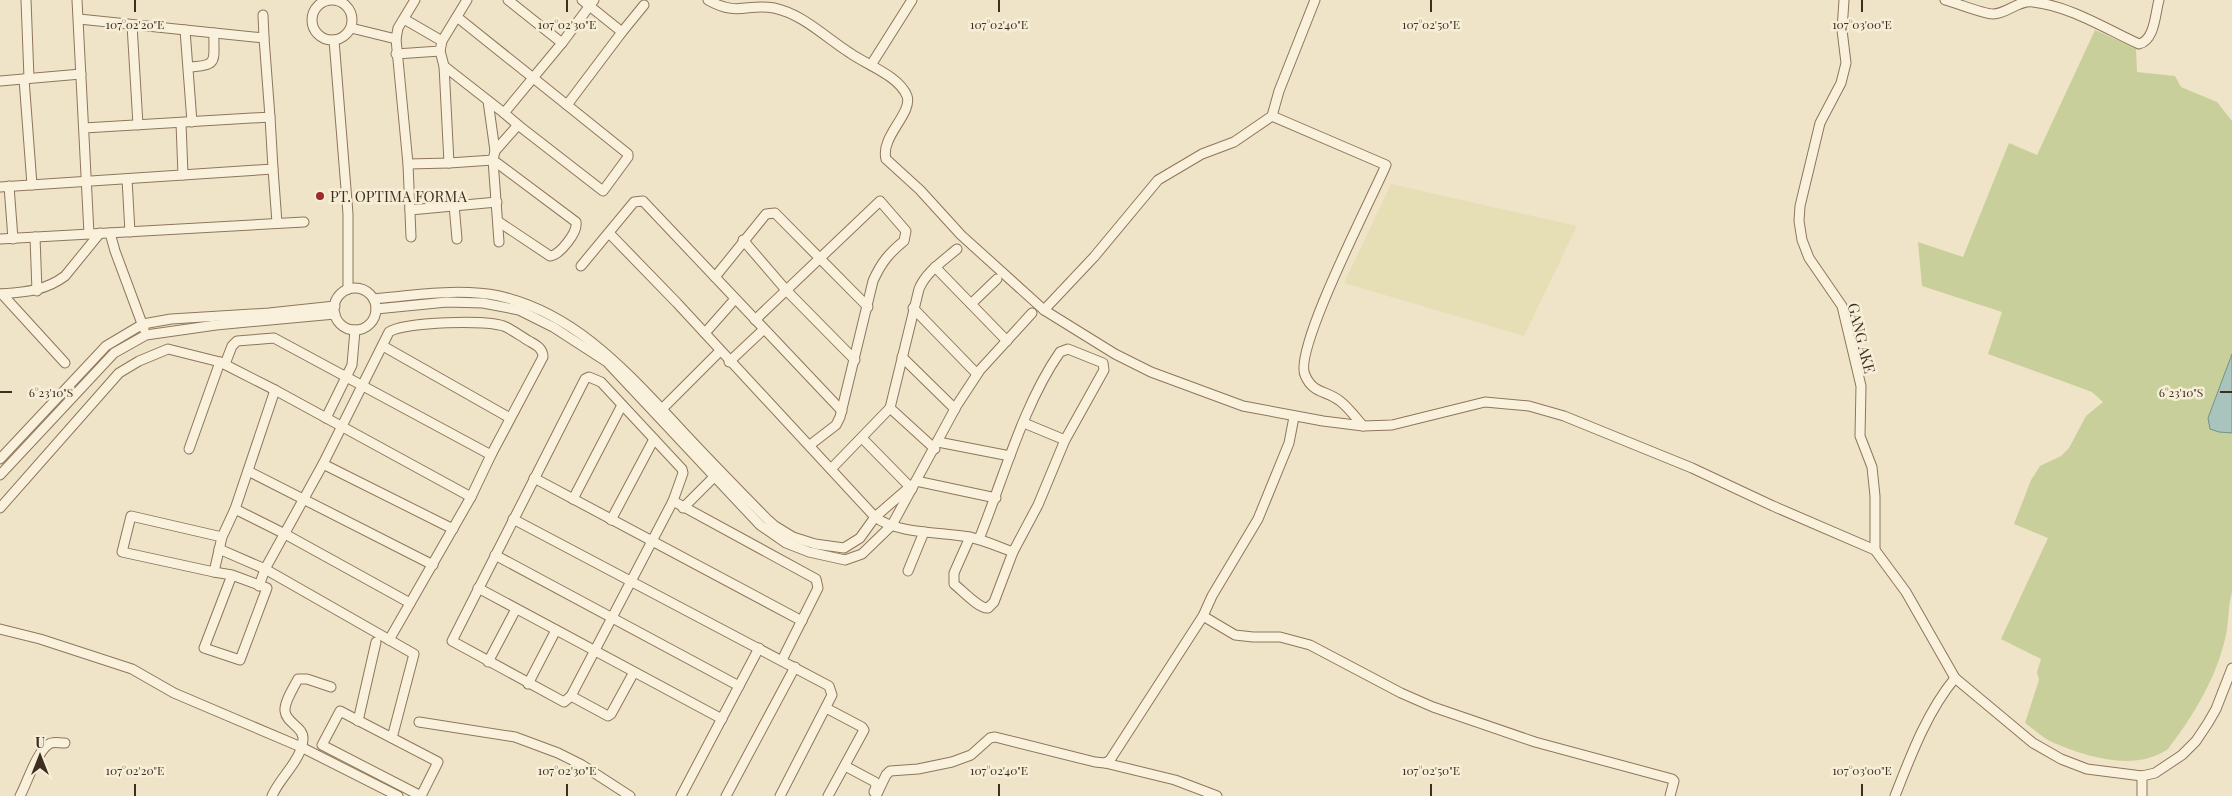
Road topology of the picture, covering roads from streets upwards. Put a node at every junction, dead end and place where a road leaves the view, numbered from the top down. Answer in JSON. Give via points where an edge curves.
{"nodes":[{"id":1,"x":26,"y":0,"type":"edge"},
{"id":2,"x":77,"y":0,"type":"edge"},
{"id":3,"x":312,"y":0,"type":"edge"},
{"id":4,"x":415,"y":0,"type":"edge"},
{"id":5,"x":467,"y":0,"type":"edge"},
{"id":6,"x":508,"y":0,"type":"edge"},
{"id":7,"x":708,"y":0,"type":"edge"},
{"id":8,"x":912,"y":0,"type":"edge"},
{"id":9,"x":1315,"y":0,"type":"edge"},
{"id":10,"x":1844,"y":0,"type":"edge"},
{"id":11,"x":1946,"y":0,"type":"edge"},
{"id":12,"x":2159,"y":0,"type":"edge"},
{"id":13,"x":347,"y":2,"type":"edge"},
{"id":14,"x":589,"y":2,"type":"edge"},
{"id":15,"x":321,"y":4,"type":"junction"},
{"id":16,"x":644,"y":5,"type":"dead end"},
{"id":17,"x":263,"y":15,"type":"dead end"},
{"id":18,"x":457,"y":17,"type":"junction"},
{"id":19,"x":79,"y":19,"type":"junction"},
{"id":20,"x":404,"y":19,"type":"junction"},
{"id":21,"x":132,"y":25,"type":"junction"},
{"id":22,"x":351,"y":28,"type":"junction"},
{"id":23,"x":185,"y":30,"type":"junction"},
{"id":24,"x":622,"y":32,"type":"junction"},
{"id":25,"x":214,"y":33,"type":"junction"},
{"id":26,"x":264,"y":38,"type":"junction"},
{"id":27,"x":396,"y":39,"type":"junction"},
{"id":28,"x":334,"y":40,"type":"junction"},
{"id":29,"x":442,"y":41,"type":"junction"},
{"id":30,"x":562,"y":43,"type":"junction"},
{"id":31,"x":440,"y":51,"type":"junction"},
{"id":32,"x":396,"y":54,"type":"junction"},
{"id":33,"x":871,"y":65,"type":"junction"},
{"id":34,"x":444,"y":66,"type":"junction"},
{"id":35,"x":189,"y":67,"type":"junction"},
{"id":36,"x":81,"y":74,"type":"junction"},
{"id":37,"x":27,"y":78,"type":"junction"},
{"id":38,"x":533,"y":78,"type":"junction"},
{"id":39,"x":0,"y":81,"type":"edge"},
{"id":40,"x":488,"y":101,"type":"junction"},
{"id":41,"x":567,"y":105,"type":"junction"},
{"id":42,"x":504,"y":112,"type":"junction"},
{"id":43,"x":1272,"y":116,"type":"junction"},
{"id":44,"x":270,"y":117,"type":"junction"},
{"id":45,"x":192,"y":122,"type":"junction"},
{"id":46,"x":180,"y":123,"type":"junction"},
{"id":47,"x":138,"y":125,"type":"junction"},
{"id":48,"x":518,"y":125,"type":"junction"},
{"id":49,"x":84,"y":128,"type":"junction"},
{"id":50,"x":494,"y":156,"type":"junction"},
{"id":51,"x":449,"y":163,"type":"junction"},
{"id":52,"x":408,"y":164,"type":"junction"},
{"id":53,"x":273,"y":169,"type":"junction"},
{"id":54,"x":183,"y":175,"type":"junction"},
{"id":55,"x":127,"y":179,"type":"junction"},
{"id":56,"x":86,"y":182,"type":"junction"},
{"id":57,"x":32,"y":185,"type":"junction"},
{"id":58,"x":5,"y":187,"type":"edge"},
{"id":59,"x":498,"y":202,"type":"junction"},
{"id":60,"x":454,"y":205,"type":"junction"},
{"id":61,"x":410,"y":210,"type":"junction"},
{"id":62,"x":304,"y":222,"type":"dead end"},
{"id":63,"x":499,"y":222,"type":"junction"},
{"id":64,"x":277,"y":223,"type":"junction"},
{"id":65,"x":130,"y":232,"type":"junction"},
{"id":66,"x":100,"y":233,"type":"junction"},
{"id":67,"x":110,"y":233,"type":"junction"},
{"id":68,"x":89,"y":234,"type":"junction"},
{"id":69,"x":610,"y":234,"type":"junction"},
{"id":70,"x":36,"y":237,"type":"junction"},
{"id":71,"x":411,"y":237,"type":"dead end"},
{"id":72,"x":13,"y":238,"type":"junction"},
{"id":73,"x":0,"y":239,"type":"edge"},
{"id":74,"x":457,"y":239,"type":"dead end"},
{"id":75,"x":743,"y":240,"type":"junction"},
{"id":76,"x":499,"y":242,"type":"dead end"},
{"id":77,"x":958,"y":249,"type":"dead end"},
{"id":78,"x":820,"y":259,"type":"junction"},
{"id":79,"x":581,"y":266,"type":"dead end"},
{"id":80,"x":935,"y":267,"type":"junction"},
{"id":81,"x":715,"y":277,"type":"junction"},
{"id":82,"x":997,"y":279,"type":"dead end"},
{"id":83,"x":348,"y":289,"type":"junction"},
{"id":84,"x":786,"y":290,"type":"junction"},
{"id":85,"x":37,"y":291,"type":"junction"},
{"id":86,"x":1,"y":294,"type":"edge"},
{"id":87,"x":374,"y":300,"type":"junction"},
{"id":88,"x":735,"y":300,"type":"junction"},
{"id":89,"x":971,"y":304,"type":"junction"},
{"id":90,"x":868,"y":307,"type":"junction"},
{"id":91,"x":912,"y":308,"type":"junction"},
{"id":92,"x":376,"y":309,"type":"junction"},
{"id":93,"x":335,"y":310,"type":"junction"},
{"id":94,"x":1044,"y":310,"type":"junction"},
{"id":95,"x":1032,"y":313,"type":"dead end"},
{"id":96,"x":755,"y":320,"type":"junction"},
{"id":97,"x":143,"y":324,"type":"junction"},
{"id":98,"x":355,"y":330,"type":"junction"},
{"id":99,"x":763,"y":330,"type":"junction"},
{"id":100,"x":704,"y":334,"type":"junction"},
{"id":101,"x":146,"y":335,"type":"junction"},
{"id":102,"x":1007,"y":341,"type":"junction"},
{"id":103,"x":383,"y":346,"type":"junction"},
{"id":104,"x":720,"y":351,"type":"junction"},
{"id":105,"x":902,"y":357,"type":"junction"},
{"id":106,"x":855,"y":360,"type":"junction"},
{"id":107,"x":729,"y":362,"type":"junction"},
{"id":108,"x":64,"y":363,"type":"dead end"},
{"id":109,"x":223,"y":363,"type":"junction"},
{"id":110,"x":977,"y":374,"type":"junction"},
{"id":111,"x":346,"y":378,"type":"junction"},
{"id":112,"x":363,"y":385,"type":"junction"},
{"id":113,"x":276,"y":390,"type":"junction"},
{"id":114,"x":622,"y":405,"type":"junction"},
{"id":115,"x":890,"y":408,"type":"junction"},
{"id":116,"x":662,"y":409,"type":"junction"},
{"id":117,"x":955,"y":409,"type":"junction"},
{"id":118,"x":842,"y":411,"type":"junction"},
{"id":119,"x":1294,"y":417,"type":"junction"},
{"id":120,"x":326,"y":418,"type":"junction"},
{"id":121,"x":510,"y":418,"type":"junction"},
{"id":122,"x":1024,"y":423,"type":"junction"},
{"id":123,"x":342,"y":426,"type":"junction"},
{"id":124,"x":1364,"y":426,"type":"junction"},
{"id":125,"x":862,"y":438,"type":"junction"},
{"id":126,"x":654,"y":439,"type":"junction"},
{"id":127,"x":1065,"y":440,"type":"junction"},
{"id":128,"x":810,"y":445,"type":"junction"},
{"id":129,"x":936,"y":446,"type":"junction"},
{"id":130,"x":189,"y":449,"type":"dead end"},
{"id":131,"x":491,"y":455,"type":"junction"},
{"id":132,"x":1010,"y":456,"type":"junction"},
{"id":133,"x":0,"y":459,"type":"edge"},
{"id":134,"x":323,"y":464,"type":"junction"},
{"id":135,"x":831,"y":469,"type":"junction"},
{"id":136,"x":248,"y":471,"type":"junction"},
{"id":137,"x":717,"y":473,"type":"junction"},
{"id":138,"x":0,"y":475,"type":"edge"},
{"id":139,"x":534,"y":478,"type":"junction"},
{"id":140,"x":913,"y":485,"type":"junction"},
{"id":141,"x":471,"y":497,"type":"junction"},
{"id":142,"x":996,"y":498,"type":"junction"},
{"id":143,"x":573,"y":499,"type":"junction"},
{"id":144,"x":304,"y":500,"type":"junction"},
{"id":145,"x":673,"y":502,"type":"junction"},
{"id":146,"x":0,"y":508,"type":"edge"},
{"id":147,"x":683,"y":508,"type":"junction"},
{"id":148,"x":235,"y":509,"type":"junction"},
{"id":149,"x":513,"y":518,"type":"junction"},
{"id":150,"x":875,"y":518,"type":"junction"},
{"id":151,"x":611,"y":520,"type":"junction"},
{"id":152,"x":892,"y":525,"type":"junction"},
{"id":153,"x":453,"y":529,"type":"junction"},
{"id":154,"x":924,"y":532,"type":"junction"},
{"id":155,"x":285,"y":534,"type":"junction"},
{"id":156,"x":222,"y":537,"type":"junction"},
{"id":157,"x":975,"y":538,"type":"junction"},
{"id":158,"x":652,"y":541,"type":"junction"},
{"id":159,"x":219,"y":548,"type":"junction"},
{"id":160,"x":1875,"y":550,"type":"junction"},
{"id":161,"x":1013,"y":552,"type":"junction"},
{"id":162,"x":494,"y":555,"type":"junction"},
{"id":163,"x":433,"y":565,"type":"junction"},
{"id":164,"x":265,"y":569,"type":"junction"},
{"id":165,"x":908,"y":571,"type":"dead end"},
{"id":166,"x":214,"y":572,"type":"junction"},
{"id":167,"x":232,"y":575,"type":"junction"},
{"id":168,"x":631,"y":581,"type":"junction"},
{"id":169,"x":260,"y":586,"type":"junction"},
{"id":170,"x":478,"y":588,"type":"junction"},
{"id":171,"x":410,"y":603,"type":"junction"},
{"id":172,"x":516,"y":609,"type":"junction"},
{"id":173,"x":1203,"y":616,"type":"junction"},
{"id":174,"x":612,"y":617,"type":"junction"},
{"id":175,"x":802,"y":621,"type":"junction"},
{"id":176,"x":0,"y":629,"type":"edge"},
{"id":177,"x":556,"y":630,"type":"junction"},
{"id":178,"x":389,"y":640,"type":"junction"},
{"id":179,"x":376,"y":642,"type":"dead end"},
{"id":180,"x":759,"y":648,"type":"junction"},
{"id":181,"x":594,"y":651,"type":"junction"},
{"id":182,"x":782,"y":660,"type":"junction"},
{"id":183,"x":488,"y":662,"type":"junction"},
{"id":184,"x":795,"y":667,"type":"junction"},
{"id":185,"x":2232,"y":668,"type":"edge"},
{"id":186,"x":634,"y":672,"type":"junction"},
{"id":187,"x":1955,"y":678,"type":"junction"},
{"id":188,"x":528,"y":684,"type":"junction"},
{"id":189,"x":739,"y":686,"type":"junction"},
{"id":190,"x":331,"y":687,"type":"dead end"},
{"id":191,"x":571,"y":696,"type":"junction"},
{"id":192,"x":826,"y":708,"type":"junction"},
{"id":193,"x":722,"y":719,"type":"junction"},
{"id":194,"x":358,"y":720,"type":"junction"},
{"id":195,"x":419,"y":722,"type":"dead end"},
{"id":196,"x":392,"y":738,"type":"junction"},
{"id":197,"x":64,"y":743,"type":"dead end"},
{"id":198,"x":302,"y":747,"type":"junction"},
{"id":199,"x":1105,"y":762,"type":"junction"},
{"id":200,"x":845,"y":766,"type":"junction"},
{"id":201,"x":2142,"y":776,"type":"junction"},
{"id":202,"x":20,"y":796,"type":"edge"},
{"id":203,"x":272,"y":796,"type":"edge"},
{"id":204,"x":398,"y":796,"type":"edge"},
{"id":205,"x":630,"y":796,"type":"edge"},
{"id":206,"x":681,"y":796,"type":"edge"},
{"id":207,"x":726,"y":796,"type":"edge"},
{"id":208,"x":780,"y":796,"type":"edge"},
{"id":209,"x":828,"y":796,"type":"edge"},
{"id":210,"x":872,"y":796,"type":"edge"},
{"id":211,"x":876,"y":796,"type":"edge"},
{"id":212,"x":1217,"y":796,"type":"edge"},
{"id":213,"x":1670,"y":796,"type":"edge"},
{"id":214,"x":1895,"y":796,"type":"edge"},
{"id":215,"x":2142,"y":796,"type":"edge"}],
"edges":[{"from":1,"to":37,"type":"street"},
{"from":2,"to":19,"type":"street"},
{"from":3,"to":15,"type":"street"},
{"from":4,"to":20,"type":"street"},
{"from":5,"to":18,"type":"street"},
{"from":6,"to":30,"type":"street"},
{"from":7,"to":33,"type":"street","via":[[733,10],[764,8],[786,12]]},
{"from":8,"to":33,"type":"street"},
{"from":9,"to":43,"type":"street"},
{"from":10,"to":160,"type":"street","name":"GANG AKE","via":[[1842,30],[1846,63],[1820,123],[1799,221],[1809,258],[1842,306],[1861,386],[1860,436],[1872,467]]},
{"from":11,"to":12,"type":"street","via":[[1992,14],[2030,1],[2039,3],[2060,8],[2139,44],[2150,36]]},
{"from":13,"to":15,"type":"street","via":[[334,0]]},
{"from":13,"to":22,"type":"street","via":[[352,16]]},
{"from":14,"to":24,"type":"street"},
{"from":14,"to":30,"type":"street"},
{"from":15,"to":28,"type":"street","via":[[313,13],[313,25],[319,35]]},
{"from":16,"to":24,"type":"street"},
{"from":17,"to":26,"type":"street"},
{"from":18,"to":29,"type":"street"},
{"from":18,"to":38,"type":"street"},
{"from":19,"to":21,"type":"street"},
{"from":19,"to":36,"type":"street"},
{"from":20,"to":27,"type":"street"},
{"from":20,"to":29,"type":"street"},
{"from":21,"to":23,"type":"street"},
{"from":21,"to":47,"type":"street"},
{"from":22,"to":27,"type":"street"},
{"from":22,"to":28,"type":"street"},
{"from":23,"to":25,"type":"street"},
{"from":23,"to":35,"type":"street"},
{"from":24,"to":41,"type":"street"},
{"from":25,"to":26,"type":"street"},
{"from":25,"to":35,"type":"street","via":[[211,64]]},
{"from":26,"to":44,"type":"street"},
{"from":27,"to":32,"type":"street"},
{"from":28,"to":83,"type":"street","via":[[348,214]]},
{"from":29,"to":31,"type":"street"},
{"from":30,"to":38,"type":"street"},
{"from":31,"to":32,"type":"street"},
{"from":31,"to":34,"type":"street"},
{"from":32,"to":52,"type":"street"},
{"from":33,"to":94,"type":"street","via":[[889,76],[905,91],[908,99],[885,146],[886,159]]},
{"from":34,"to":40,"type":"street"},
{"from":34,"to":51,"type":"street"},
{"from":35,"to":45,"type":"street"},
{"from":36,"to":37,"type":"street"},
{"from":36,"to":49,"type":"street"},
{"from":37,"to":39,"type":"street"},
{"from":37,"to":57,"type":"street"},
{"from":38,"to":41,"type":"street"},
{"from":38,"to":42,"type":"street"},
{"from":40,"to":42,"type":"street"},
{"from":40,"to":50,"type":"street"},
{"from":41,"to":48,"type":"street","via":[[628,154],[602,192]]},
{"from":42,"to":48,"type":"street"},
{"from":43,"to":94,"type":"street","via":[[1234,142],[1202,154],[1158,180]]},
{"from":43,"to":124,"type":"street","via":[[1386,165],[1322,305],[1302,363],[1304,375],[1314,390],[1339,401]]},
{"from":44,"to":45,"type":"street"},
{"from":44,"to":53,"type":"street"},
{"from":45,"to":46,"type":"street"},
{"from":46,"to":47,"type":"street"},
{"from":46,"to":54,"type":"street"},
{"from":47,"to":49,"type":"street"},
{"from":48,"to":50,"type":"street"},
{"from":49,"to":56,"type":"street"},
{"from":50,"to":51,"type":"street"},
{"from":50,"to":59,"type":"street"},
{"from":50,"to":63,"type":"street","via":[[577,226],[556,254],[550,256]]},
{"from":51,"to":52,"type":"street"},
{"from":52,"to":61,"type":"street"},
{"from":53,"to":54,"type":"street"},
{"from":53,"to":64,"type":"street"},
{"from":54,"to":55,"type":"street"},
{"from":55,"to":56,"type":"street"},
{"from":55,"to":65,"type":"street"},
{"from":56,"to":57,"type":"street"},
{"from":56,"to":68,"type":"street"},
{"from":57,"to":58,"type":"street"},
{"from":58,"to":72,"type":"street"},
{"from":59,"to":60,"type":"street"},
{"from":59,"to":63,"type":"street"},
{"from":60,"to":61,"type":"street"},
{"from":60,"to":74,"type":"street"},
{"from":61,"to":71,"type":"street"},
{"from":62,"to":64,"type":"street"},
{"from":63,"to":76,"type":"street"},
{"from":64,"to":65,"type":"street"},
{"from":65,"to":67,"type":"street"},
{"from":66,"to":67,"type":"street"},
{"from":66,"to":68,"type":"street"},
{"from":66,"to":85,"type":"street","via":[[66,276]]},
{"from":67,"to":97,"type":"street"},
{"from":68,"to":70,"type":"street"},
{"from":69,"to":79,"type":"street"},
{"from":69,"to":81,"type":"street","via":[[634,202],[643,201]]},
{"from":69,"to":100,"type":"street"},
{"from":70,"to":72,"type":"street"},
{"from":70,"to":85,"type":"street"},
{"from":72,"to":73,"type":"street"},
{"from":75,"to":78,"type":"street","via":[[766,214],[775,213]]},
{"from":75,"to":81,"type":"street"},
{"from":75,"to":84,"type":"street"},
{"from":77,"to":80,"type":"street"},
{"from":78,"to":84,"type":"street"},
{"from":78,"to":90,"type":"street"},
{"from":78,"to":90,"type":"street","via":[[880,201],[891,212],[906,236],[880,264]]},
{"from":80,"to":89,"type":"street"},
{"from":80,"to":91,"type":"street","via":[[922,282]]},
{"from":81,"to":88,"type":"street"},
{"from":82,"to":89,"type":"street"},
{"from":83,"to":87,"type":"street","via":[[363,290]]},
{"from":83,"to":93,"type":"street","via":[[339,296]]},
{"from":84,"to":96,"type":"street"},
{"from":84,"to":106,"type":"street"},
{"from":85,"to":86,"type":"street"},
{"from":86,"to":108,"type":"street"},
{"from":87,"to":92,"type":"street"},
{"from":87,"to":116,"type":"street","via":[[473,294],[521,302],[597,345],[628,372]]},
{"from":88,"to":96,"type":"street"},
{"from":88,"to":100,"type":"street"},
{"from":89,"to":102,"type":"street"},
{"from":90,"to":106,"type":"street"},
{"from":91,"to":105,"type":"street"},
{"from":91,"to":110,"type":"street"},
{"from":92,"to":98,"type":"street","via":[[367,326]]},
{"from":92,"to":137,"type":"street","via":[[447,302],[483,303],[519,310],[553,327],[607,362]]},
{"from":93,"to":97,"type":"street","via":[[171,319]]},
{"from":93,"to":98,"type":"street","via":[[342,325]]},
{"from":93,"to":101,"type":"street"},
{"from":94,"to":119,"type":"street","via":[[1150,372],[1243,406]]},
{"from":95,"to":102,"type":"street"},
{"from":96,"to":99,"type":"street"},
{"from":97,"to":101,"type":"street"},
{"from":97,"to":133,"type":"street","via":[[106,346]]},
{"from":98,"to":111,"type":"street","via":[[352,365]]},
{"from":99,"to":107,"type":"street"},
{"from":99,"to":118,"type":"street"},
{"from":100,"to":104,"type":"street"},
{"from":101,"to":138,"type":"street","via":[[114,353]]},
{"from":102,"to":110,"type":"street"},
{"from":103,"to":112,"type":"street"},
{"from":103,"to":121,"type":"street"},
{"from":103,"to":121,"type":"street","via":[[389,332],[403,326],[466,324],[506,327],[539,347],[543,353]]},
{"from":104,"to":107,"type":"street"},
{"from":104,"to":116,"type":"street"},
{"from":105,"to":115,"type":"street"},
{"from":105,"to":117,"type":"street"},
{"from":106,"to":118,"type":"street"},
{"from":107,"to":128,"type":"street"},
{"from":109,"to":111,"type":"street","via":[[237,341],[274,338]]},
{"from":109,"to":113,"type":"street"},
{"from":109,"to":130,"type":"street"},
{"from":109,"to":146,"type":"street","via":[[168,348],[119,373]]},
{"from":110,"to":117,"type":"street"},
{"from":111,"to":112,"type":"street"},
{"from":111,"to":120,"type":"street"},
{"from":112,"to":123,"type":"street"},
{"from":112,"to":131,"type":"street"},
{"from":113,"to":120,"type":"street"},
{"from":113,"to":136,"type":"street"},
{"from":114,"to":126,"type":"street"},
{"from":114,"to":139,"type":"street","via":[[601,382],[589,377],[585,379]]},
{"from":114,"to":143,"type":"street"},
{"from":115,"to":125,"type":"street"},
{"from":115,"to":129,"type":"street"},
{"from":116,"to":137,"type":"street"},
{"from":117,"to":129,"type":"street"},
{"from":118,"to":128,"type":"street","via":[[836,424]]},
{"from":119,"to":124,"type":"street"},
{"from":119,"to":173,"type":"street","via":[[1289,443],[1258,519]]},
{"from":120,"to":123,"type":"street"},
{"from":121,"to":131,"type":"street"},
{"from":122,"to":127,"type":"street"},
{"from":122,"to":127,"type":"street","via":[[1060,352],[1068,349],[1097,359],[1105,365],[1104,370]]},
{"from":122,"to":132,"type":"street"},
{"from":123,"to":134,"type":"street"},
{"from":123,"to":141,"type":"street"},
{"from":124,"to":160,"type":"street","via":[[1392,425],[1485,402],[1528,406],[1564,416],[1692,468]]},
{"from":125,"to":135,"type":"street"},
{"from":125,"to":140,"type":"street"},
{"from":126,"to":145,"type":"street","via":[[682,469],[683,477]]},
{"from":126,"to":151,"type":"street"},
{"from":127,"to":161,"type":"street","via":[[1038,505]]},
{"from":128,"to":135,"type":"street"},
{"from":129,"to":132,"type":"street"},
{"from":129,"to":140,"type":"street"},
{"from":131,"to":141,"type":"street"},
{"from":132,"to":142,"type":"street"},
{"from":134,"to":144,"type":"street"},
{"from":134,"to":153,"type":"street"},
{"from":135,"to":150,"type":"street"},
{"from":136,"to":144,"type":"street"},
{"from":136,"to":148,"type":"street"},
{"from":137,"to":147,"type":"street"},
{"from":137,"to":150,"type":"street","via":[[775,526],[793,537],[815,544],[844,548],[852,544]]},
{"from":137,"to":152,"type":"street","via":[[760,525],[772,534],[794,546],[832,558],[845,560],[857,557]]},
{"from":139,"to":143,"type":"street"},
{"from":139,"to":149,"type":"street"},
{"from":140,"to":142,"type":"street"},
{"from":140,"to":150,"type":"street"},
{"from":140,"to":152,"type":"street"},
{"from":141,"to":153,"type":"street"},
{"from":142,"to":157,"type":"street"},
{"from":143,"to":151,"type":"street"},
{"from":144,"to":155,"type":"street"},
{"from":144,"to":163,"type":"street"},
{"from":145,"to":147,"type":"street"},
{"from":145,"to":158,"type":"street"},
{"from":147,"to":175,"type":"street","via":[[816,579],[818,588]]},
{"from":148,"to":155,"type":"street"},
{"from":148,"to":156,"type":"street"},
{"from":149,"to":162,"type":"street"},
{"from":149,"to":168,"type":"street"},
{"from":150,"to":152,"type":"street"},
{"from":151,"to":158,"type":"street"},
{"from":152,"to":154,"type":"street"},
{"from":153,"to":163,"type":"street"},
{"from":154,"to":157,"type":"street"},
{"from":154,"to":165,"type":"street"},
{"from":155,"to":164,"type":"street"},
{"from":155,"to":171,"type":"street"},
{"from":156,"to":159,"type":"street"},
{"from":156,"to":166,"type":"street","via":[[131,516],[122,552]]},
{"from":157,"to":161,"type":"street"},
{"from":157,"to":161,"type":"street","via":[[953,579],[954,584],[984,608],[994,602]]},
{"from":158,"to":168,"type":"street"},
{"from":158,"to":175,"type":"street"},
{"from":159,"to":164,"type":"street"},
{"from":159,"to":166,"type":"street"},
{"from":160,"to":187,"type":"street","via":[[1906,592]]},
{"from":162,"to":170,"type":"street"},
{"from":162,"to":174,"type":"street"},
{"from":163,"to":171,"type":"street"},
{"from":164,"to":169,"type":"street"},
{"from":164,"to":178,"type":"street"},
{"from":166,"to":167,"type":"street"},
{"from":167,"to":169,"type":"street"},
{"from":167,"to":169,"type":"street","via":[[204,648],[240,660],[267,588]]},
{"from":168,"to":174,"type":"street"},
{"from":168,"to":180,"type":"street"},
{"from":170,"to":172,"type":"street"},
{"from":170,"to":183,"type":"street","via":[[452,642]]},
{"from":171,"to":178,"type":"street"},
{"from":172,"to":177,"type":"street"},
{"from":172,"to":183,"type":"street"},
{"from":173,"to":199,"type":"street","via":[[1114,757]]},
{"from":173,"to":213,"type":"street","via":[[1235,635],[1280,637],[1310,646],[1433,707],[1535,742],[1672,779]]},
{"from":174,"to":181,"type":"street"},
{"from":174,"to":189,"type":"street"},
{"from":175,"to":182,"type":"street"},
{"from":176,"to":198,"type":"street","via":[[132,669],[174,693]]},
{"from":177,"to":181,"type":"street"},
{"from":177,"to":188,"type":"street"},
{"from":178,"to":196,"type":"street","via":[[414,654]]},
{"from":179,"to":194,"type":"street"},
{"from":180,"to":182,"type":"street"},
{"from":180,"to":189,"type":"street"},
{"from":181,"to":186,"type":"street"},
{"from":181,"to":191,"type":"street"},
{"from":182,"to":184,"type":"street"},
{"from":183,"to":188,"type":"street"},
{"from":184,"to":192,"type":"street","via":[[829,686],[832,695]]},
{"from":184,"to":207,"type":"street"},
{"from":185,"to":201,"type":"street","via":[[2216,709],[2196,741],[2155,773]]},
{"from":186,"to":191,"type":"street","via":[[608,716]]},
{"from":186,"to":193,"type":"street"},
{"from":187,"to":201,"type":"street","via":[[2033,743],[2061,759],[2087,768]]},
{"from":187,"to":214,"type":"street","via":[[1926,724]]},
{"from":188,"to":191,"type":"street","via":[[560,701],[564,702]]},
{"from":189,"to":193,"type":"street"},
{"from":190,"to":198,"type":"street","via":[[302,678],[295,684],[285,709],[288,718],[304,736]]},
{"from":192,"to":200,"type":"street","via":[[864,730]]},
{"from":192,"to":208,"type":"street"},
{"from":193,"to":206,"type":"street"},
{"from":194,"to":196,"type":"street"},
{"from":194,"to":196,"type":"street","via":[[340,711],[322,745],[421,796],[438,762]]},
{"from":195,"to":205,"type":"street","via":[[515,737],[582,765]]},
{"from":197,"to":202,"type":"street","via":[[52,742],[46,746]]},
{"from":198,"to":203,"type":"street"},
{"from":198,"to":204,"type":"street"},
{"from":199,"to":211,"type":"street","via":[[1094,762],[995,736],[970,755],[952,762],[890,771]]},
{"from":199,"to":212,"type":"street","via":[[1175,780]]},
{"from":200,"to":209,"type":"street"},
{"from":200,"to":210,"type":"street","via":[[875,782]]},
{"from":201,"to":215,"type":"street"}]}
